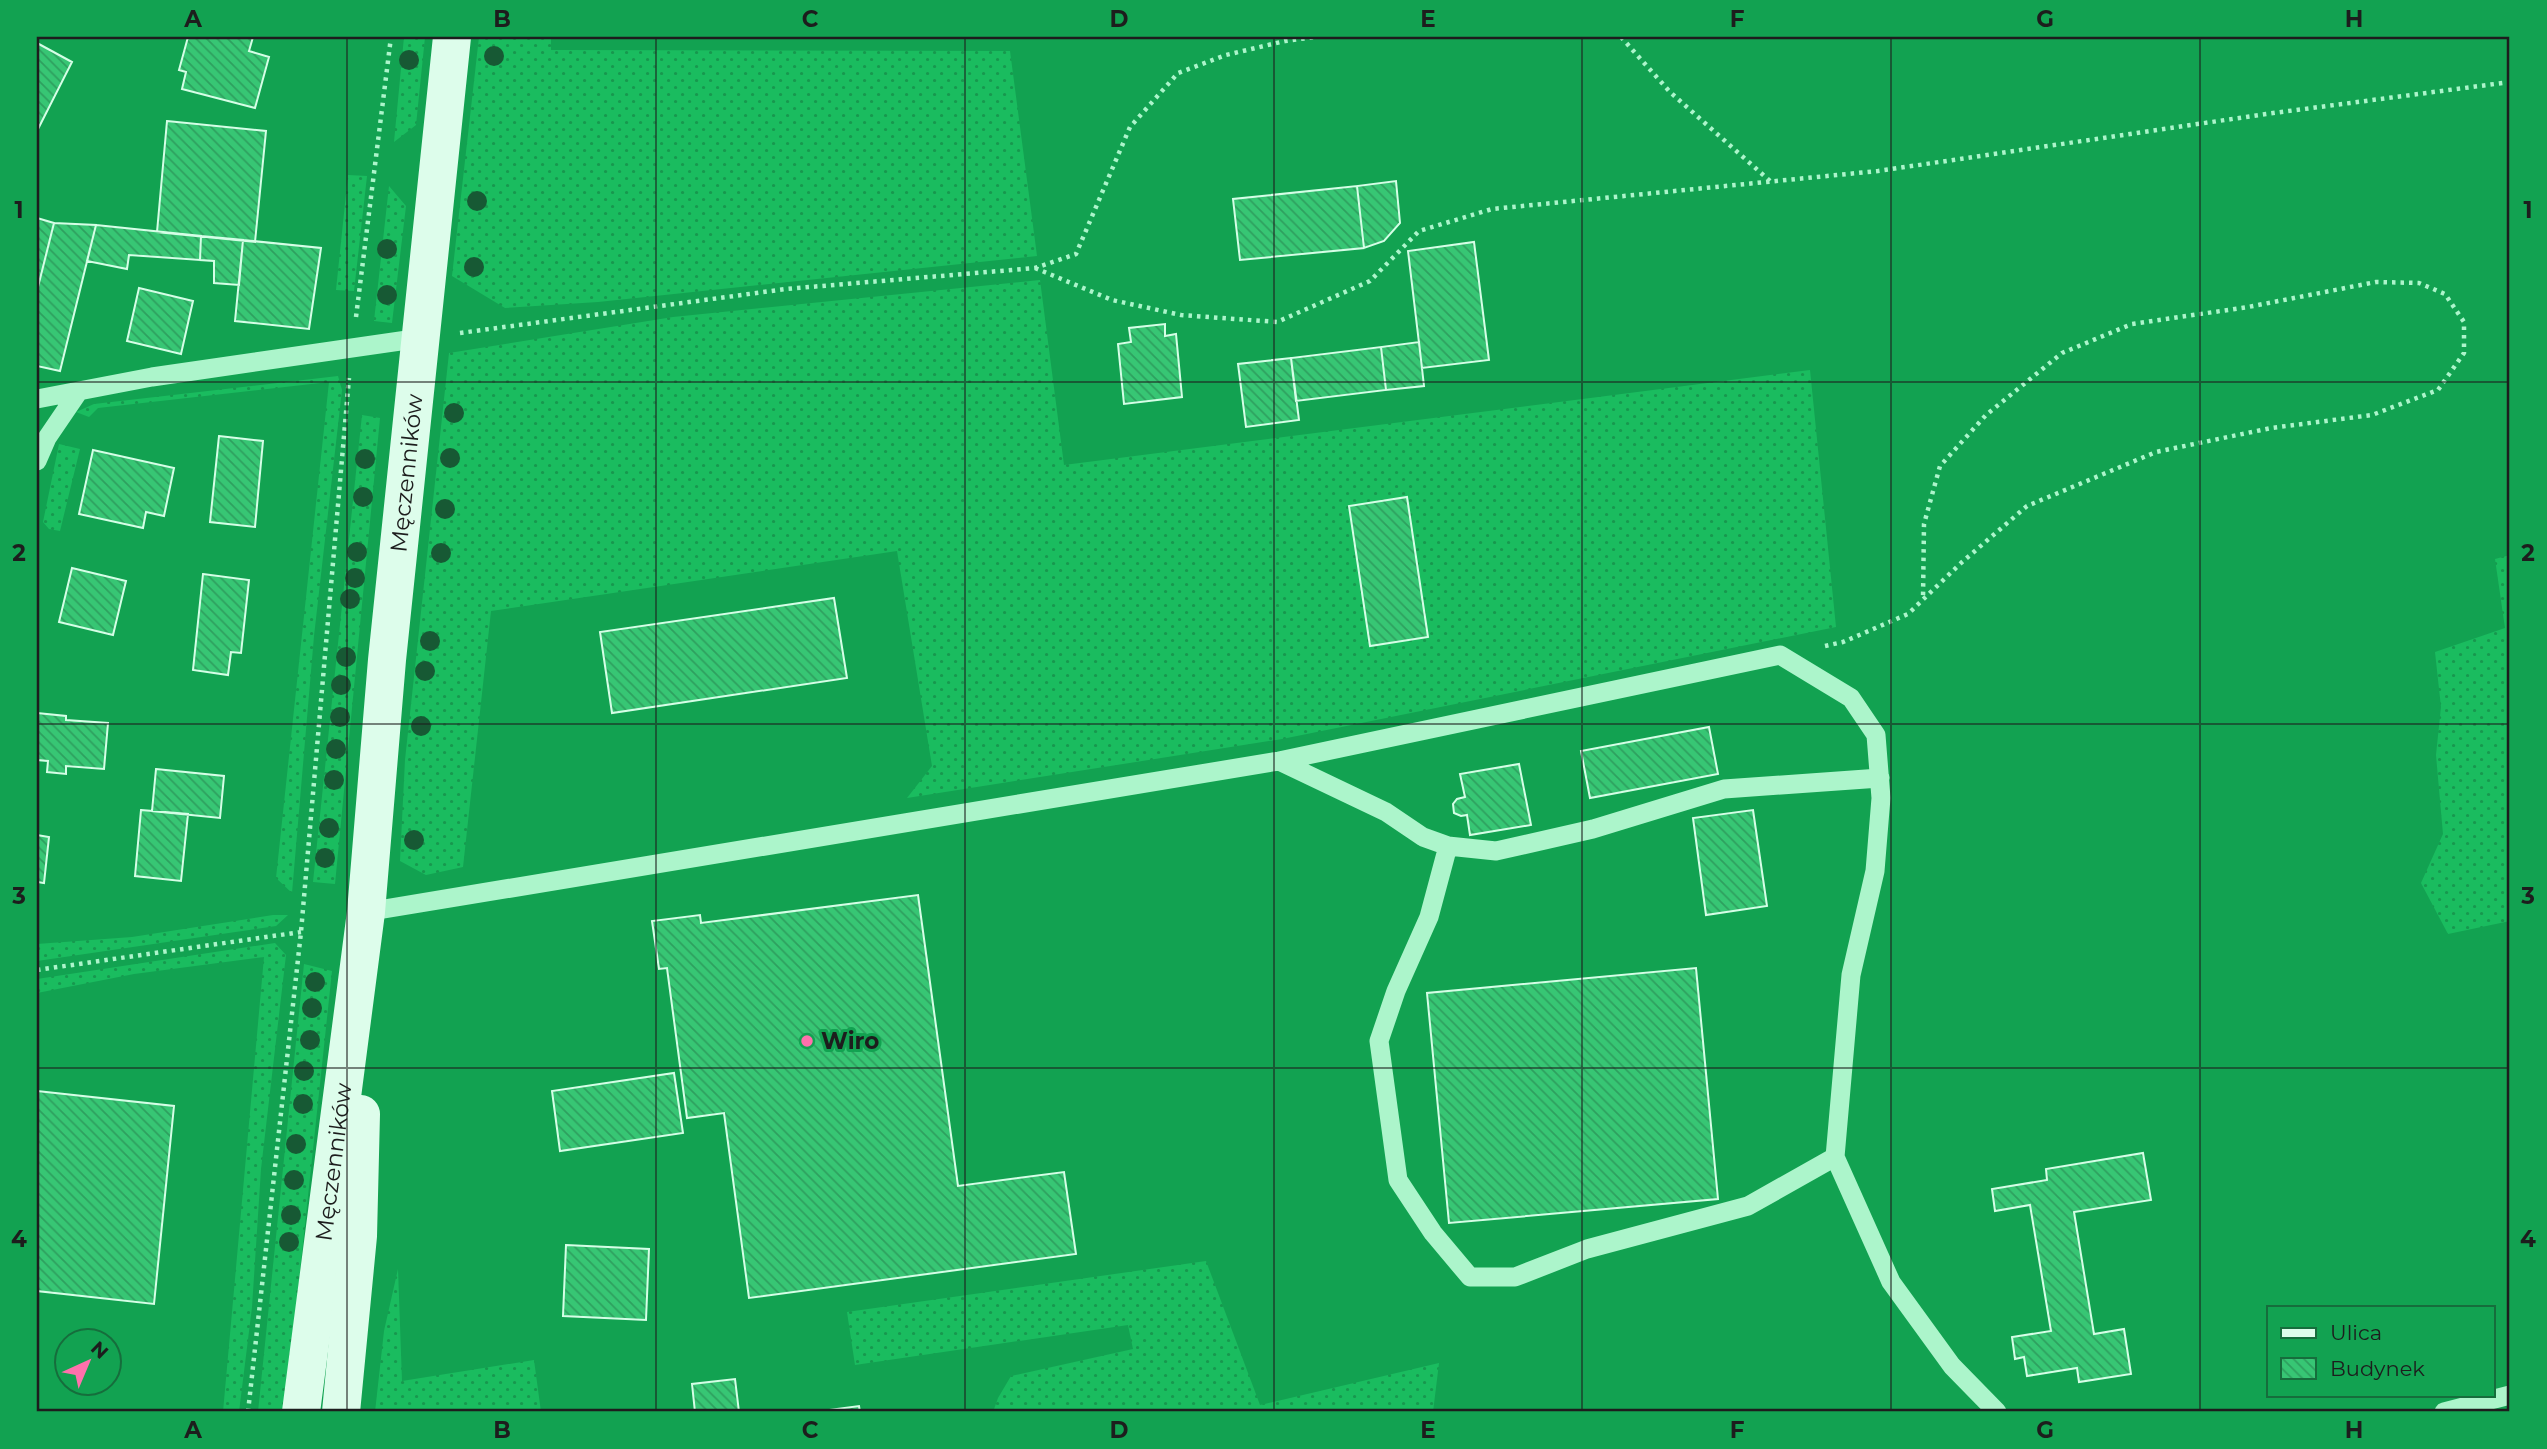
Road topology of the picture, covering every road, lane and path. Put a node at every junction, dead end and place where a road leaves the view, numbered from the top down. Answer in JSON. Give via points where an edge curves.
{"nodes":[{"id":1,"x":391,"y":37,"type":"edge"},
{"id":2,"x":452,"y":37,"type":"edge"},
{"id":3,"x":1315,"y":37,"type":"edge"},
{"id":4,"x":1621,"y":37,"type":"edge"},
{"id":5,"x":2510,"y":82,"type":"edge"},
{"id":6,"x":1771,"y":182,"type":"junction"},
{"id":7,"x":1035,"y":268,"type":"junction"},
{"id":8,"x":421,"y":338,"type":"junction"},
{"id":9,"x":352,"y":348,"type":"junction"},
{"id":10,"x":79,"y":391,"type":"junction"},
{"id":11,"x":37,"y":398,"type":"edge"},
{"id":12,"x":37,"y":461,"type":"edge"},
{"id":13,"x":1923,"y":599,"type":"junction"},
{"id":14,"x":1780,"y":655,"type":"junction"},
{"id":15,"x":1279,"y":761,"type":"junction"},
{"id":16,"x":1880,"y":778,"type":"junction"},
{"id":17,"x":1448,"y":846,"type":"junction"},
{"id":18,"x":366,"y":912,"type":"junction"},
{"id":19,"x":301,"y":932,"type":"junction"},
{"id":20,"x":37,"y":970,"type":"edge"},
{"id":21,"x":1835,"y":1157,"type":"junction"},
{"id":22,"x":2510,"y":1395,"type":"edge"},
{"id":23,"x":248,"y":1412,"type":"edge"},
{"id":24,"x":302,"y":1412,"type":"edge"},
{"id":25,"x":341,"y":1412,"type":"edge"},
{"id":26,"x":1997,"y":1412,"type":"edge"},
{"id":27,"x":2444,"y":1412,"type":"edge"}],
"edges":[{"from":1,"to":9,"type":"path"},
{"from":2,"to":8,"type":"main road","name":"Męczenników"},
{"from":3,"to":7,"type":"path","via":[[1226,55],[1178,73],[1130,127],[1076,254]]},
{"from":4,"to":6,"type":"path","via":[[1670,92]]},
{"from":5,"to":6,"type":"path"},
{"from":6,"to":7,"type":"path","via":[[1492,209],[1419,231],[1370,281],[1277,322],[1181,314],[1112,300]]},
{"from":7,"to":8,"type":"path","via":[[786,289]]},
{"from":8,"to":9,"type":"lane"},
{"from":8,"to":18,"type":"main road","name":"Męczenników"},
{"from":9,"to":10,"type":"lane"},
{"from":9,"to":19,"type":"path"},
{"from":10,"to":11,"type":"lane"},
{"from":10,"to":12,"type":"lane"},
{"from":13,"to":13,"type":"path","via":[[2027,506],[2156,452],[2271,428],[2372,415],[2438,390],[2464,353],[2464,321],[2445,294],[2419,283],[2376,282],[2132,324],[2062,353],[1986,415],[1940,466],[1924,524]]},
{"from":13,"to":14,"type":"path","via":[[1908,614],[1843,642]]},
{"from":14,"to":15,"type":"lane"},
{"from":14,"to":16,"type":"lane","via":[[1851,698],[1876,735]]},
{"from":15,"to":17,"type":"lane"},
{"from":15,"to":18,"type":"lane"},
{"from":16,"to":17,"type":"lane","via":[[1724,789],[1593,829],[1496,850]]},
{"from":16,"to":21,"type":"lane","via":[[1875,870],[1850,975]]},
{"from":17,"to":21,"type":"lane","via":[[1429,917],[1379,1041],[1398,1180],[1470,1277],[1515,1277],[1587,1249],[1748,1206]]},
{"from":18,"to":24,"type":"main road","name":"Męczenników"},
{"from":18,"to":25,"type":"main road","name":"Męczenników","via":[[358,1236]]},
{"from":19,"to":20,"type":"path"},
{"from":19,"to":23,"type":"path"},
{"from":21,"to":26,"type":"lane","via":[[1891,1282],[1952,1366]]},
{"from":22,"to":27,"type":"lane"}]}
